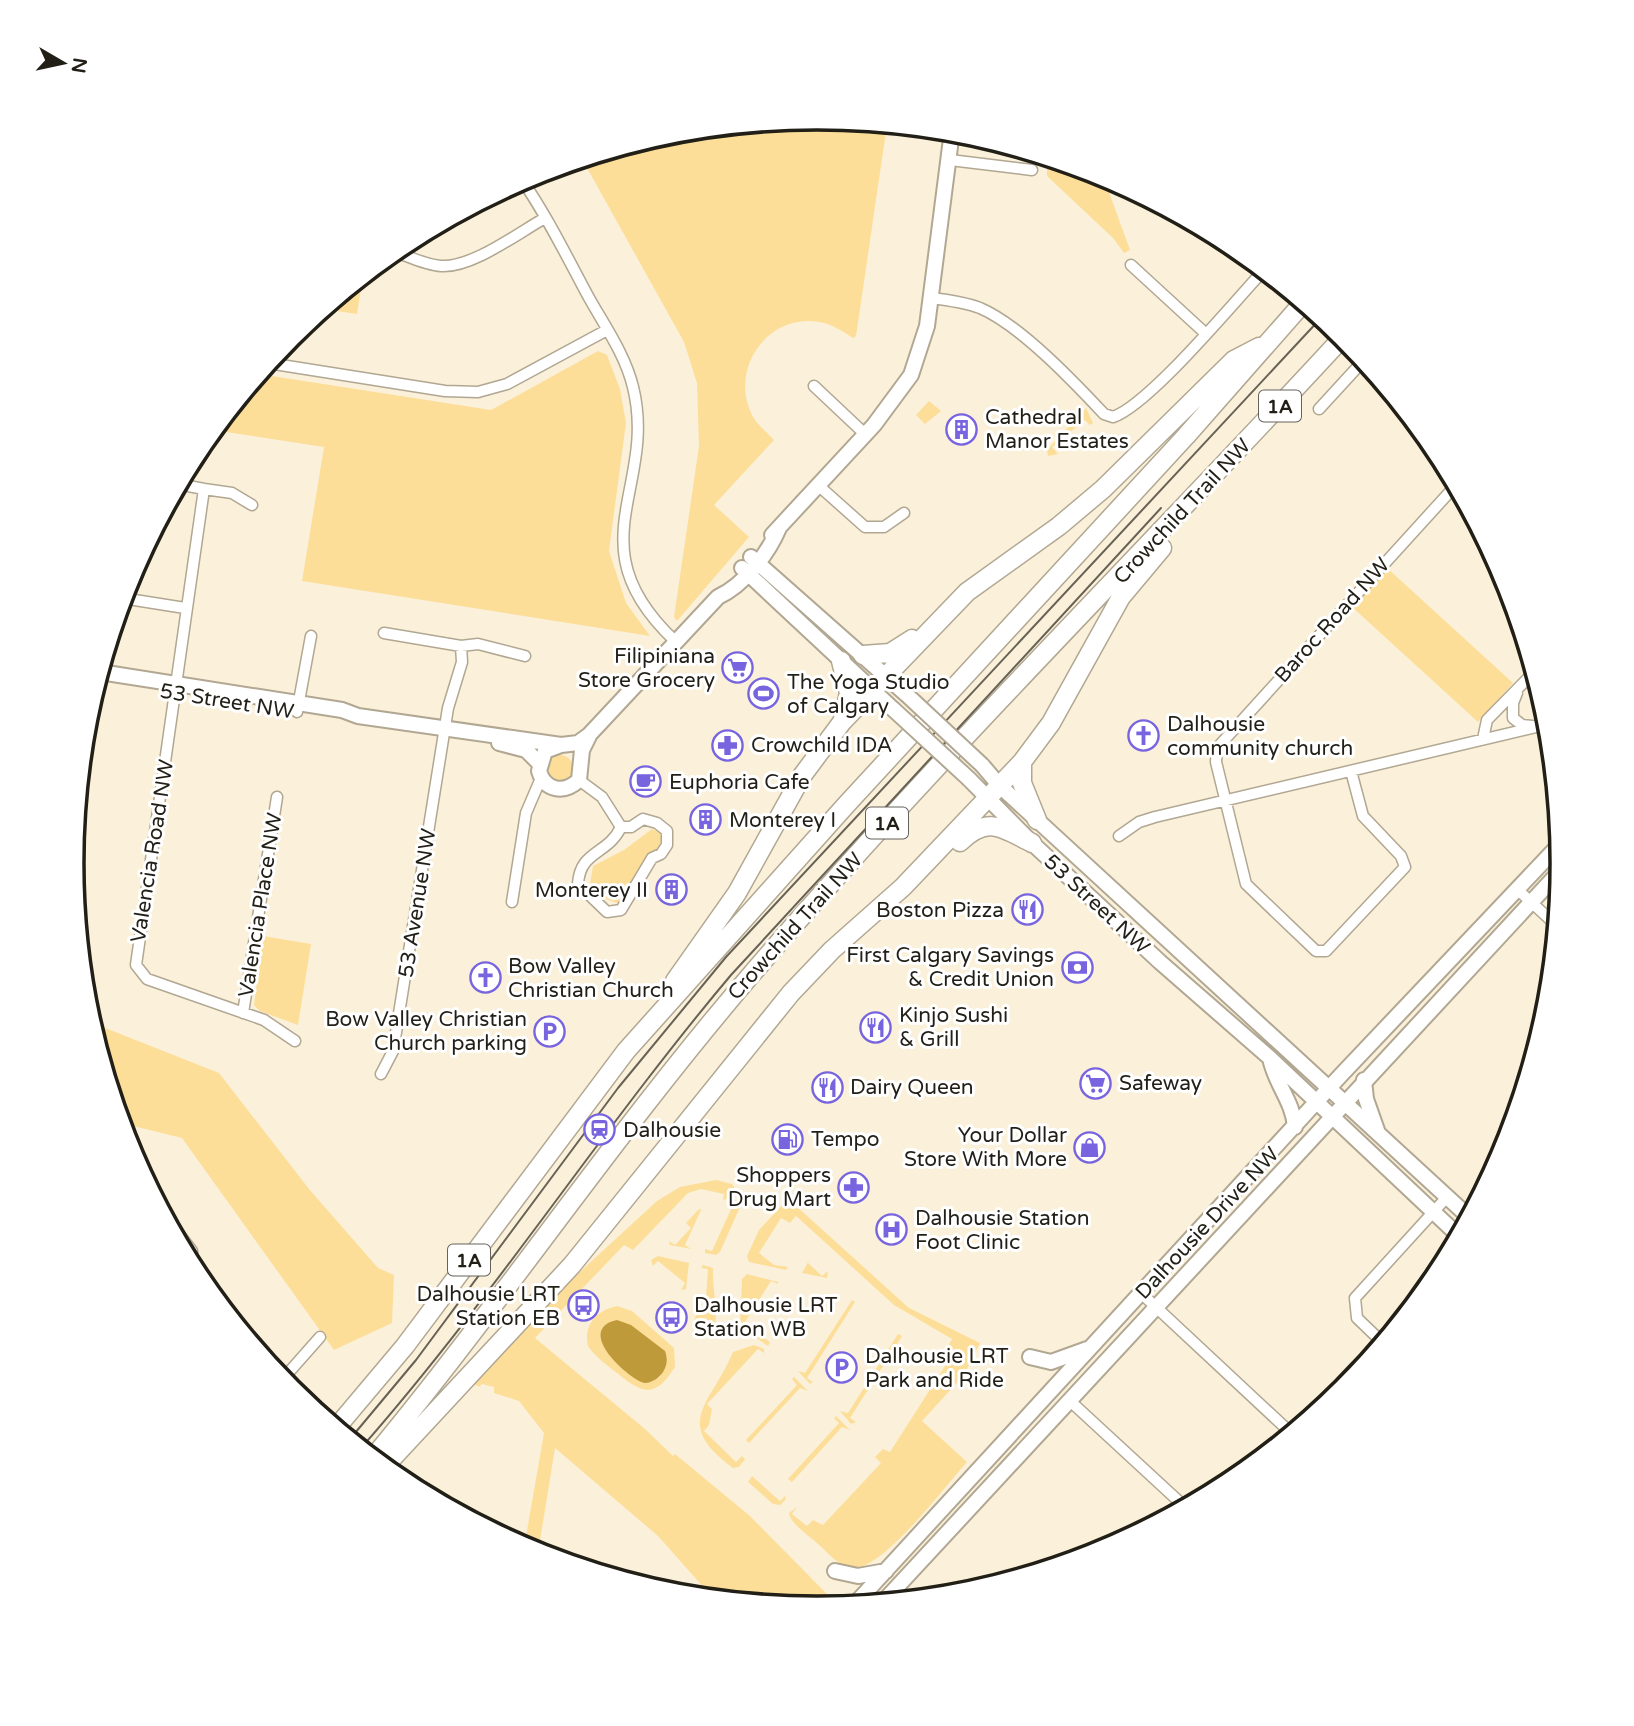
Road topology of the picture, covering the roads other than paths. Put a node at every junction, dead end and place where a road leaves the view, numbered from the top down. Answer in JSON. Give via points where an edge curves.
{"nodes":[{"id":1,"x":951,"y":143,"type":"edge"},
{"id":2,"x":950,"y":160,"type":"junction"},
{"id":3,"x":1032,"y":170,"type":"dead end"},
{"id":4,"x":528,"y":190,"type":"edge"},
{"id":5,"x":545,"y":218,"type":"junction"},
{"id":6,"x":407,"y":256,"type":"edge"},
{"id":7,"x":1131,"y":265,"type":"dead end"},
{"id":8,"x":1257,"y":277,"type":"edge"},
{"id":9,"x":932,"y":298,"type":"junction"},
{"id":10,"x":1297,"y":309,"type":"edge"},
{"id":11,"x":607,"y":330,"type":"junction"},
{"id":12,"x":1205,"y":333,"type":"junction"},
{"id":13,"x":1265,"y":344,"type":"junction"},
{"id":14,"x":1336,"y":346,"type":"edge"},
{"id":15,"x":280,"y":365,"type":"edge"},
{"id":16,"x":1357,"y":368,"type":"edge"},
{"id":17,"x":814,"y":386,"type":"dead end"},
{"id":18,"x":1319,"y":409,"type":"dead end"},
{"id":19,"x":866,"y":435,"type":"junction"},
{"id":20,"x":1217,"y":476,"type":"junction"},
{"id":21,"x":188,"y":486,"type":"edge"},
{"id":22,"x":819,"y":486,"type":"junction"},
{"id":23,"x":204,"y":489,"type":"junction"},
{"id":24,"x":1449,"y":493,"type":"edge"},
{"id":25,"x":252,"y":505,"type":"dead end"},
{"id":26,"x":904,"y":513,"type":"dead end"},
{"id":27,"x":749,"y":565,"type":"junction"},
{"id":28,"x":133,"y":600,"type":"edge"},
{"id":29,"x":185,"y":608,"type":"junction"},
{"id":30,"x":384,"y":634,"type":"dead end"},
{"id":31,"x":925,"y":634,"type":"junction"},
{"id":32,"x":311,"y":636,"type":"dead end"},
{"id":33,"x":675,"y":641,"type":"junction"},
{"id":34,"x":461,"y":646,"type":"junction"},
{"id":35,"x":863,"y":655,"type":"junction"},
{"id":36,"x":526,"y":656,"type":"dead end"},
{"id":37,"x":841,"y":661,"type":"junction"},
{"id":38,"x":109,"y":674,"type":"edge"},
{"id":39,"x":886,"y":678,"type":"junction"},
{"id":40,"x":1527,"y":680,"type":"edge"},
{"id":41,"x":107,"y":681,"type":"edge"},
{"id":42,"x":1521,"y":687,"type":"junction"},
{"id":43,"x":178,"y":689,"type":"junction"},
{"id":44,"x":873,"y":691,"type":"junction"},
{"id":45,"x":298,"y":708,"type":"junction"},
{"id":46,"x":842,"y":722,"type":"junction"},
{"id":47,"x":1537,"y":725,"type":"edge"},
{"id":48,"x":1537,"y":727,"type":"edge"},
{"id":49,"x":445,"y":730,"type":"junction"},
{"id":50,"x":589,"y":735,"type":"junction"},
{"id":51,"x":489,"y":737,"type":"junction"},
{"id":52,"x":1483,"y":739,"type":"junction"},
{"id":53,"x":561,"y":745,"type":"junction"},
{"id":54,"x":1021,"y":762,"type":"junction"},
{"id":55,"x":1351,"y":771,"type":"junction"},
{"id":56,"x":544,"y":776,"type":"junction"},
{"id":57,"x":579,"y":780,"type":"junction"},
{"id":58,"x":999,"y":785,"type":"junction"},
{"id":59,"x":277,"y":797,"type":"dead end"},
{"id":60,"x":987,"y":800,"type":"junction"},
{"id":61,"x":1225,"y":801,"type":"junction"},
{"id":62,"x":1037,"y":820,"type":"junction"},
{"id":63,"x":621,"y":827,"type":"junction"},
{"id":64,"x":1119,"y":836,"type":"dead end"},
{"id":65,"x":1032,"y":843,"type":"junction"},
{"id":66,"x":1550,"y":855,"type":"edge"},
{"id":67,"x":1549,"y":883,"type":"edge"},
{"id":68,"x":903,"y":887,"type":"junction"},
{"id":69,"x":1518,"y":890,"type":"junction"},
{"id":70,"x":512,"y":902,"type":"dead end"},
{"id":71,"x":1531,"y":902,"type":"junction"},
{"id":72,"x":1547,"y":917,"type":"edge"},
{"id":73,"x":243,"y":1013,"type":"junction"},
{"id":74,"x":295,"y":1041,"type":"dead end"},
{"id":75,"x":626,"y":1051,"type":"junction"},
{"id":76,"x":1270,"y":1058,"type":"junction"},
{"id":77,"x":381,"y":1074,"type":"dead end"},
{"id":78,"x":1364,"y":1080,"type":"junction"},
{"id":79,"x":1329,"y":1088,"type":"junction"},
{"id":80,"x":1317,"y":1102,"type":"junction"},
{"id":81,"x":1344,"y":1102,"type":"junction"},
{"id":82,"x":1332,"y":1116,"type":"junction"},
{"id":83,"x":1296,"y":1127,"type":"junction"},
{"id":84,"x":1378,"y":1134,"type":"junction"},
{"id":85,"x":1447,"y":1197,"type":"junction"},
{"id":86,"x":1462,"y":1211,"type":"edge"},
{"id":87,"x":1433,"y":1212,"type":"junction"},
{"id":88,"x":1452,"y":1230,"type":"edge"},
{"id":89,"x":1142,"y":1294,"type":"junction"},
{"id":90,"x":1156,"y":1306,"type":"junction"},
{"id":91,"x":1376,"y":1336,"type":"edge"},
{"id":92,"x":320,"y":1337,"type":"dead end"},
{"id":93,"x":1095,"y":1345,"type":"junction"},
{"id":94,"x":1030,"y":1357,"type":"dead end"},
{"id":95,"x":290,"y":1371,"type":"edge"},
{"id":96,"x":1069,"y":1400,"type":"junction"},
{"id":97,"x":342,"y":1421,"type":"edge"},
{"id":98,"x":1285,"y":1427,"type":"edge"},
{"id":99,"x":379,"y":1451,"type":"edge"},
{"id":100,"x":391,"y":1459,"type":"edge"},
{"id":101,"x":1178,"y":1501,"type":"edge"},
{"id":102,"x":835,"y":1571,"type":"dead end"},
{"id":103,"x":887,"y":1571,"type":"junction"},
{"id":104,"x":894,"y":1592,"type":"edge"},
{"id":105,"x":865,"y":1594,"type":"edge"}],
"edges":[{"from":1,"to":2,"type":"street"},
{"from":2,"to":3,"type":"street"},
{"from":2,"to":9,"type":"street"},
{"from":4,"to":5,"type":"street"},
{"from":5,"to":6,"type":"street","via":[[455,265]]},
{"from":5,"to":11,"type":"street"},
{"from":7,"to":12,"type":"street"},
{"from":8,"to":12,"type":"street"},
{"from":9,"to":12,"type":"street","via":[[980,308],[1007,324],[1107,416],[1126,410]]},
{"from":9,"to":19,"type":"street","via":[[911,375]]},
{"from":10,"to":13,"type":"highway","name":"Crowchild Trail NW","number":"1A"},
{"from":11,"to":15,"type":"street","via":[[507,384],[478,392]]},
{"from":11,"to":33,"type":"street","via":[[628,371],[637,411],[622,530],[626,565],[645,609]]},
{"from":13,"to":31,"type":"highway","via":[[1234,360],[1103,489],[967,592]]},
{"from":13,"to":75,"type":"highway","name":"Crowchild Trail NW","number":"1A"},
{"from":14,"to":20,"type":"highway","name":"Crowchild Trail NW","number":"1A"},
{"from":16,"to":18,"type":"street"},
{"from":17,"to":19,"type":"street"},
{"from":19,"to":22,"type":"street"},
{"from":20,"to":54,"type":"highway","via":[[1121,597],[1051,723]]},
{"from":20,"to":99,"type":"highway","name":"Crowchild Trail NW","number":"1A","via":[[970,733],[753,972],[684,1053]]},
{"from":21,"to":23,"type":"street"},
{"from":22,"to":26,"type":"street","via":[[865,527],[884,527]]},
{"from":22,"to":27,"type":"street","via":[[779,528],[772,545]]},
{"from":23,"to":25,"type":"street","via":[[232,493]]},
{"from":23,"to":29,"type":"street","name":"Valencia Road NW"},
{"from":24,"to":61,"type":"street","name":"Baroc Road NW","via":[[1220,745],[1216,762]]},
{"from":27,"to":33,"type":"street","via":[[719,589],[718,597]]},
{"from":27,"to":35,"type":"street","name":"53 Street NW"},
{"from":27,"to":37,"type":"street","name":"53 Street NW"},
{"from":28,"to":29,"type":"street"},
{"from":29,"to":43,"type":"street","name":"Valencia Road NW"},
{"from":30,"to":34,"type":"street"},
{"from":31,"to":35,"type":"highway","via":[[890,653]]},
{"from":31,"to":39,"type":"highway"},
{"from":32,"to":45,"type":"street"},
{"from":33,"to":50,"type":"street"},
{"from":34,"to":36,"type":"street","via":[[486,645]]},
{"from":34,"to":49,"type":"street","name":"53 Avenue NW","via":[[462,662],[453,682]]},
{"from":35,"to":39,"type":"street","name":"53 Street NW"},
{"from":37,"to":44,"type":"street","name":"53 Street NW"},
{"from":37,"to":46,"type":"highway","via":[[849,692]]},
{"from":38,"to":43,"type":"street","name":"53 Street NW"},
{"from":39,"to":44,"type":"highway"},
{"from":39,"to":58,"type":"street","name":"53 Street NW","bridge":true},
{"from":40,"to":42,"type":"street"},
{"from":41,"to":43,"type":"street","name":"53 Street NW"},
{"from":42,"to":47,"type":"street","via":[[1513,703],[1513,718],[1522,725]]},
{"from":42,"to":52,"type":"street","via":[[1487,720]]},
{"from":43,"to":45,"type":"street","name":"53 Street NW"},
{"from":43,"to":73,"type":"street","name":"Valencia Road NW","via":[[136,965],[147,979]]},
{"from":44,"to":46,"type":"highway"},
{"from":44,"to":60,"type":"street","name":"53 Street NW","bridge":true},
{"from":45,"to":49,"type":"street","name":"53 Street NW","via":[[342,710]]},
{"from":46,"to":75,"type":"highway","via":[[802,776],[737,893]]},
{"from":48,"to":52,"type":"street"},
{"from":49,"to":51,"type":"street","name":"53 Street NW"},
{"from":49,"to":77,"type":"street","name":"53 Avenue NW","via":[[393,1051]]},
{"from":50,"to":53,"type":"street","via":[[578,743]]},
{"from":50,"to":57,"type":"street","via":[[582,750]]},
{"from":51,"to":53,"type":"street","name":"53 Street NW"},
{"from":51,"to":56,"type":"street","name":"53 Street NW","via":[[526,750]]},
{"from":52,"to":55,"type":"street"},
{"from":53,"to":56,"type":"street","via":[[545,751]]},
{"from":54,"to":58,"type":"highway"},
{"from":54,"to":62,"type":"highway","via":[[1022,783]]},
{"from":55,"to":61,"type":"street"},
{"from":55,"to":61,"type":"street","name":"Baroc Road NW","via":[[1363,816],[1401,856],[1405,867],[1322,952],[1311,948],[1246,884]]},
{"from":56,"to":57,"type":"street","via":[[566,789]]},
{"from":56,"to":70,"type":"street","via":[[526,813]]},
{"from":57,"to":63,"type":"street","via":[[602,797]]},
{"from":58,"to":60,"type":"highway"},
{"from":58,"to":62,"type":"street","name":"53 Street NW"},
{"from":59,"to":73,"type":"street","name":"Valencia Place NW"},
{"from":60,"to":65,"type":"street","name":"53 Street NW"},
{"from":60,"to":68,"type":"highway"},
{"from":61,"to":64,"type":"street","via":[[1144,820]]},
{"from":62,"to":79,"type":"street","name":"53 Street NW"},
{"from":63,"to":63,"type":"street","via":[[643,819],[657,822],[667,831],[667,845],[661,855],[652,858],[621,910],[607,912],[578,884],[580,869],[584,859],[615,839]]},
{"from":65,"to":68,"type":"highway","via":[[1000,827],[983,826],[966,835],[918,881]]},
{"from":65,"to":76,"type":"street","name":"53 Street NW"},
{"from":66,"to":69,"type":"street","name":"Dalhousie Drive NW"},
{"from":67,"to":71,"type":"street","name":"Dalhousie Drive NW"},
{"from":68,"to":100,"type":"highway","via":[[791,993],[572,1265]]},
{"from":69,"to":71,"type":"street"},
{"from":69,"to":79,"type":"street","name":"Dalhousie Drive NW"},
{"from":71,"to":72,"type":"street"},
{"from":71,"to":78,"type":"street","name":"Dalhousie Drive NW"},
{"from":73,"to":74,"type":"street","name":"Valencia Road NW","via":[[264,1020]]},
{"from":75,"to":97,"type":"highway","name":"Crowchild Trail NW","number":"1A","via":[[405,1346]]},
{"from":76,"to":80,"type":"street","name":"53 Street NW"},
{"from":76,"to":83,"type":"street","via":[[1274,1078],[1293,1108]]},
{"from":78,"to":81,"type":"street","name":"Dalhousie Drive NW"},
{"from":78,"to":84,"type":"street"},
{"from":79,"to":80,"type":"street","name":"Dalhousie Drive NW"},
{"from":79,"to":81,"type":"street","name":"53 Street NW"},
{"from":80,"to":82,"type":"street","name":"53 Street NW"},
{"from":80,"to":83,"type":"street","name":"Dalhousie Drive NW"},
{"from":81,"to":82,"type":"street","name":"Dalhousie Drive NW"},
{"from":81,"to":84,"type":"street","name":"53 Street NW"},
{"from":82,"to":87,"type":"street","name":"53 Street NW"},
{"from":82,"to":90,"type":"street","name":"Dalhousie Drive NW"},
{"from":83,"to":89,"type":"street","name":"Dalhousie Drive NW"},
{"from":84,"to":85,"type":"street","name":"53 Street NW"},
{"from":85,"to":86,"type":"street","name":"53 Street NW"},
{"from":85,"to":87,"type":"street"},
{"from":87,"to":88,"type":"street","name":"53 Street NW"},
{"from":87,"to":91,"type":"street","via":[[1355,1298],[1357,1318]]},
{"from":89,"to":90,"type":"street"},
{"from":89,"to":93,"type":"street","name":"Dalhousie Drive NW"},
{"from":90,"to":96,"type":"street","name":"Dalhousie Drive NW"},
{"from":90,"to":98,"type":"street"},
{"from":92,"to":95,"type":"street"},
{"from":93,"to":94,"type":"street","via":[[1051,1362]]},
{"from":93,"to":103,"type":"street","name":"Dalhousie Drive NW"},
{"from":96,"to":101,"type":"street"},
{"from":96,"to":104,"type":"street","name":"Dalhousie Drive NW"},
{"from":102,"to":103,"type":"street","via":[[858,1576]]},
{"from":103,"to":105,"type":"street","name":"Dalhousie Drive NW"}]}
